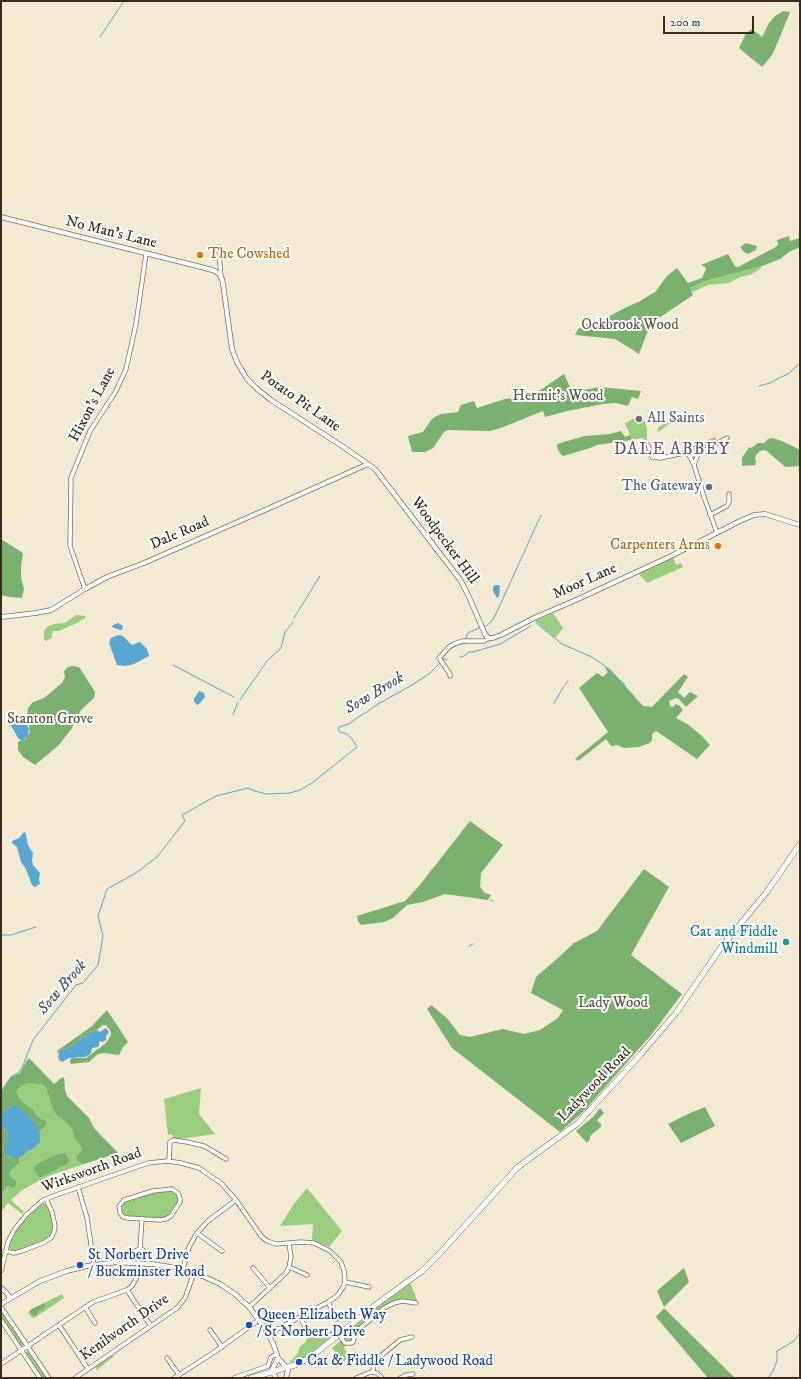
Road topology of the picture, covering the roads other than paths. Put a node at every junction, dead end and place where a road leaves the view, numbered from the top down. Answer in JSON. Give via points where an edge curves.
{"nodes":[{"id":1,"x":1,"y":218,"type":"edge"},
{"id":2,"x":220,"y":248,"type":"dead end"},
{"id":3,"x":146,"y":254,"type":"junction"},
{"id":4,"x":220,"y":266,"type":"junction"},
{"id":5,"x":215,"y":271,"type":"junction"},
{"id":6,"x":221,"y":276,"type":"junction"},
{"id":7,"x":727,"y":438,"type":"dead end"},
{"id":8,"x":648,"y":445,"type":"dead end"},
{"id":9,"x":698,"y":454,"type":"junction"},
{"id":10,"x":689,"y":455,"type":"junction"},
{"id":11,"x":368,"y":464,"type":"junction"},
{"id":12,"x":694,"y":465,"type":"junction"},
{"id":13,"x":729,"y":494,"type":"dead end"},
{"id":14,"x":710,"y":515,"type":"junction"},
{"id":15,"x":800,"y":525,"type":"edge"},
{"id":16,"x":717,"y":533,"type":"junction"},
{"id":17,"x":85,"y":589,"type":"junction"},
{"id":18,"x":1,"y":617,"type":"edge"},
{"id":19,"x":490,"y":638,"type":"junction"},
{"id":20,"x":450,"y":676,"type":"dead end"},
{"id":21,"x":799,"y":848,"type":"edge"},
{"id":22,"x":226,"y":1159,"type":"dead end"},
{"id":23,"x":169,"y":1161,"type":"junction"},
{"id":24,"x":78,"y":1187,"type":"junction"},
{"id":25,"x":46,"y":1199,"type":"junction"},
{"id":26,"x":236,"y":1200,"type":"junction"},
{"id":27,"x":142,"y":1219,"type":"junction"},
{"id":28,"x":197,"y":1233,"type":"junction"},
{"id":29,"x":289,"y":1243,"type":"junction"},
{"id":30,"x":140,"y":1249,"type":"junction"},
{"id":31,"x":5,"y":1251,"type":"junction"},
{"id":32,"x":222,"y":1251,"type":"dead end"},
{"id":33,"x":130,"y":1263,"type":"junction"},
{"id":34,"x":139,"y":1263,"type":"junction"},
{"id":35,"x":148,"y":1264,"type":"junction"},
{"id":36,"x":94,"y":1265,"type":"junction"},
{"id":37,"x":289,"y":1267,"type":"junction"},
{"id":38,"x":252,"y":1268,"type":"dead end"},
{"id":39,"x":183,"y":1269,"type":"junction"},
{"id":40,"x":1,"y":1271,"type":"edge"},
{"id":41,"x":194,"y":1273,"type":"junction"},
{"id":42,"x":307,"y":1275,"type":"dead end"},
{"id":43,"x":345,"y":1282,"type":"junction"},
{"id":44,"x":369,"y":1287,"type":"dead end"},
{"id":45,"x":1,"y":1288,"type":"edge"},
{"id":46,"x":270,"y":1288,"type":"junction"},
{"id":47,"x":127,"y":1290,"type":"junction"},
{"id":48,"x":10,"y":1298,"type":"junction"},
{"id":49,"x":328,"y":1302,"type":"junction"},
{"id":50,"x":416,"y":1304,"type":"dead end"},
{"id":51,"x":1,"y":1305,"type":"edge"},
{"id":52,"x":85,"y":1307,"type":"junction"},
{"id":53,"x":249,"y":1307,"type":"junction"},
{"id":54,"x":300,"y":1317,"type":"junction"},
{"id":55,"x":337,"y":1319,"type":"dead end"},
{"id":56,"x":1,"y":1320,"type":"edge"},
{"id":57,"x":260,"y":1320,"type":"junction"},
{"id":58,"x":95,"y":1323,"type":"dead end"},
{"id":59,"x":59,"y":1325,"type":"junction"},
{"id":60,"x":151,"y":1326,"type":"junction"},
{"id":61,"x":210,"y":1330,"type":"dead end"},
{"id":62,"x":268,"y":1334,"type":"junction"},
{"id":63,"x":339,"y":1335,"type":"junction"},
{"id":64,"x":309,"y":1336,"type":"dead end"},
{"id":65,"x":412,"y":1337,"type":"dead end"},
{"id":66,"x":28,"y":1346,"type":"junction"},
{"id":67,"x":222,"y":1347,"type":"junction"},
{"id":68,"x":22,"y":1350,"type":"junction"},
{"id":69,"x":277,"y":1356,"type":"junction"},
{"id":70,"x":168,"y":1358,"type":"dead end"},
{"id":71,"x":1,"y":1364,"type":"edge"},
{"id":72,"x":287,"y":1368,"type":"junction"},
{"id":73,"x":88,"y":1369,"type":"junction"},
{"id":74,"x":272,"y":1372,"type":"junction"},
{"id":75,"x":373,"y":1372,"type":"junction"},
{"id":76,"x":413,"y":1374,"type":"dead end"},
{"id":77,"x":179,"y":1375,"type":"junction"},
{"id":78,"x":40,"y":1378,"type":"edge"},
{"id":79,"x":49,"y":1378,"type":"edge"},
{"id":80,"x":75,"y":1378,"type":"edge"},
{"id":81,"x":174,"y":1378,"type":"edge"},
{"id":82,"x":234,"y":1378,"type":"edge"},
{"id":83,"x":251,"y":1378,"type":"edge"},
{"id":84,"x":276,"y":1378,"type":"edge"},
{"id":85,"x":286,"y":1378,"type":"edge"},
{"id":86,"x":356,"y":1378,"type":"edge"},
{"id":87,"x":382,"y":1378,"type":"edge"},
{"id":88,"x":400,"y":1378,"type":"edge"}],
"edges":[{"from":1,"to":3,"type":"street","name":"No Man's Lane"},
{"from":2,"to":4,"type":"street","name":"Potato Pit Lane"},
{"from":3,"to":5,"type":"street","name":"No Man's Lane"},
{"from":3,"to":17,"type":"street","name":"Hixon's Lane","via":[[136,324],[126,369],[111,399],[90,431],[71,478],[70,546]]},
{"from":4,"to":5,"type":"street"},
{"from":4,"to":6,"type":"street","name":"Potato Pit Lane"},
{"from":5,"to":6,"type":"street"},
{"from":6,"to":11,"type":"street","name":"Potato Pit Lane","via":[[232,349],[250,382],[271,400]]},
{"from":7,"to":9,"type":"street"},
{"from":8,"to":10,"type":"street","via":[[653,458],[684,453]]},
{"from":9,"to":10,"type":"street"},
{"from":9,"to":12,"type":"street"},
{"from":10,"to":12,"type":"street"},
{"from":11,"to":17,"type":"street","name":"Dale Road"},
{"from":11,"to":19,"type":"street","name":"Woodpecker Hill","via":[[378,472],[461,581],[485,634]]},
{"from":12,"to":14,"type":"street"},
{"from":13,"to":14,"type":"street","via":[[727,506]]},
{"from":14,"to":16,"type":"street"},
{"from":15,"to":16,"type":"street","name":"Moor Lane","via":[[765,514],[754,515]]},
{"from":16,"to":19,"type":"street","name":"Moor Lane"},
{"from":17,"to":18,"type":"street","name":"Dale Road","via":[[46,612]]},
{"from":19,"to":20,"type":"street","via":[[484,641],[462,641],[449,647],[439,658]]},
{"from":21,"to":63,"type":"main road","name":"Ladywood Road","via":[[766,894],[722,946],[676,1013],[591,1110],[571,1129],[518,1167],[422,1271]]},
{"from":22,"to":23,"type":"street","via":[[214,1149],[171,1141]]},
{"from":23,"to":24,"type":"street","name":"Wirksworth Road","via":[[152,1162]]},
{"from":23,"to":26,"type":"street","name":"Wirksworth Road","via":[[189,1165],[208,1173]]},
{"from":24,"to":25,"type":"street","name":"Wirksworth Road"},
{"from":24,"to":36,"type":"street","via":[[88,1223]]},
{"from":25,"to":31,"type":"street","name":"Wirksworth Road","via":[[22,1219]]},
{"from":25,"to":31,"type":"street","via":[[52,1212],[55,1229],[51,1238],[19,1252]]},
{"from":26,"to":28,"type":"street","via":[[208,1221]]},
{"from":26,"to":29,"type":"street","name":"Wirksworth Road","via":[[264,1239],[276,1244]]},
{"from":27,"to":27,"type":"street","via":[[122,1216],[119,1208],[121,1203],[158,1190],[172,1189],[178,1193],[180,1202],[168,1218]]},
{"from":27,"to":30,"type":"street"},
{"from":28,"to":32,"type":"street"},
{"from":28,"to":39,"type":"street","via":[[189,1247]]},
{"from":29,"to":37,"type":"street"},
{"from":29,"to":43,"type":"street","name":"Wirksworth Road","via":[[314,1243],[330,1251],[343,1266]]},
{"from":30,"to":33,"type":"street","via":[[132,1252]]},
{"from":30,"to":35,"type":"street","via":[[147,1253]]},
{"from":31,"to":40,"type":"street","name":"Wirksworth Road"},
{"from":33,"to":34,"type":"street"},
{"from":33,"to":36,"type":"street"},
{"from":34,"to":35,"type":"street"},
{"from":34,"to":47,"type":"street","via":[[136,1279]]},
{"from":35,"to":39,"type":"street"},
{"from":36,"to":48,"type":"street","via":[[54,1275]]},
{"from":37,"to":42,"type":"street"},
{"from":37,"to":46,"type":"street"},
{"from":38,"to":46,"type":"street"},
{"from":39,"to":41,"type":"street"},
{"from":41,"to":53,"type":"street","via":[[220,1284]]},
{"from":41,"to":60,"type":"street","name":"Kenilworth Drive","via":[[182,1302]]},
{"from":43,"to":44,"type":"street"},
{"from":43,"to":49,"type":"street","via":[[339,1294]]},
{"from":45,"to":48,"type":"street"},
{"from":46,"to":53,"type":"street"},
{"from":47,"to":52,"type":"street"},
{"from":47,"to":60,"type":"street"},
{"from":48,"to":51,"type":"street"},
{"from":49,"to":54,"type":"street"},
{"from":49,"to":55,"type":"street"},
{"from":50,"to":63,"type":"street","via":[[398,1302],[384,1308],[359,1328],[351,1344],[345,1343]]},
{"from":51,"to":66,"type":"street"},
{"from":52,"to":58,"type":"street"},
{"from":52,"to":59,"type":"street"},
{"from":53,"to":57,"type":"street"},
{"from":54,"to":62,"type":"street"},
{"from":54,"to":64,"type":"street"},
{"from":56,"to":68,"type":"street"},
{"from":57,"to":62,"type":"street"},
{"from":57,"to":67,"type":"street"},
{"from":59,"to":66,"type":"street"},
{"from":59,"to":73,"type":"street"},
{"from":60,"to":73,"type":"street","name":"Kenilworth Drive"},
{"from":61,"to":67,"type":"street"},
{"from":62,"to":69,"type":"street"},
{"from":63,"to":72,"type":"main road","name":"Ladywood Road","via":[[311,1357]]},
{"from":65,"to":75,"type":"street","via":[[400,1340],[376,1360]]},
{"from":66,"to":68,"type":"street"},
{"from":66,"to":79,"type":"street"},
{"from":67,"to":77,"type":"street"},
{"from":68,"to":71,"type":"street"},
{"from":68,"to":78,"type":"street"},
{"from":69,"to":72,"type":"street"},
{"from":69,"to":74,"type":"street"},
{"from":69,"to":82,"type":"street","via":[[271,1357],[268,1366]]},
{"from":70,"to":77,"type":"street"},
{"from":72,"to":74,"type":"main road","name":"Ladywood Road"},
{"from":72,"to":85,"type":"street"},
{"from":73,"to":80,"type":"street","name":"Kenilworth Drive"},
{"from":74,"to":83,"type":"main road","name":"Ladywood Road"},
{"from":74,"to":84,"type":"street"},
{"from":75,"to":86,"type":"street"},
{"from":75,"to":87,"type":"street"},
{"from":76,"to":88,"type":"street"},
{"from":77,"to":81,"type":"street"}]}
